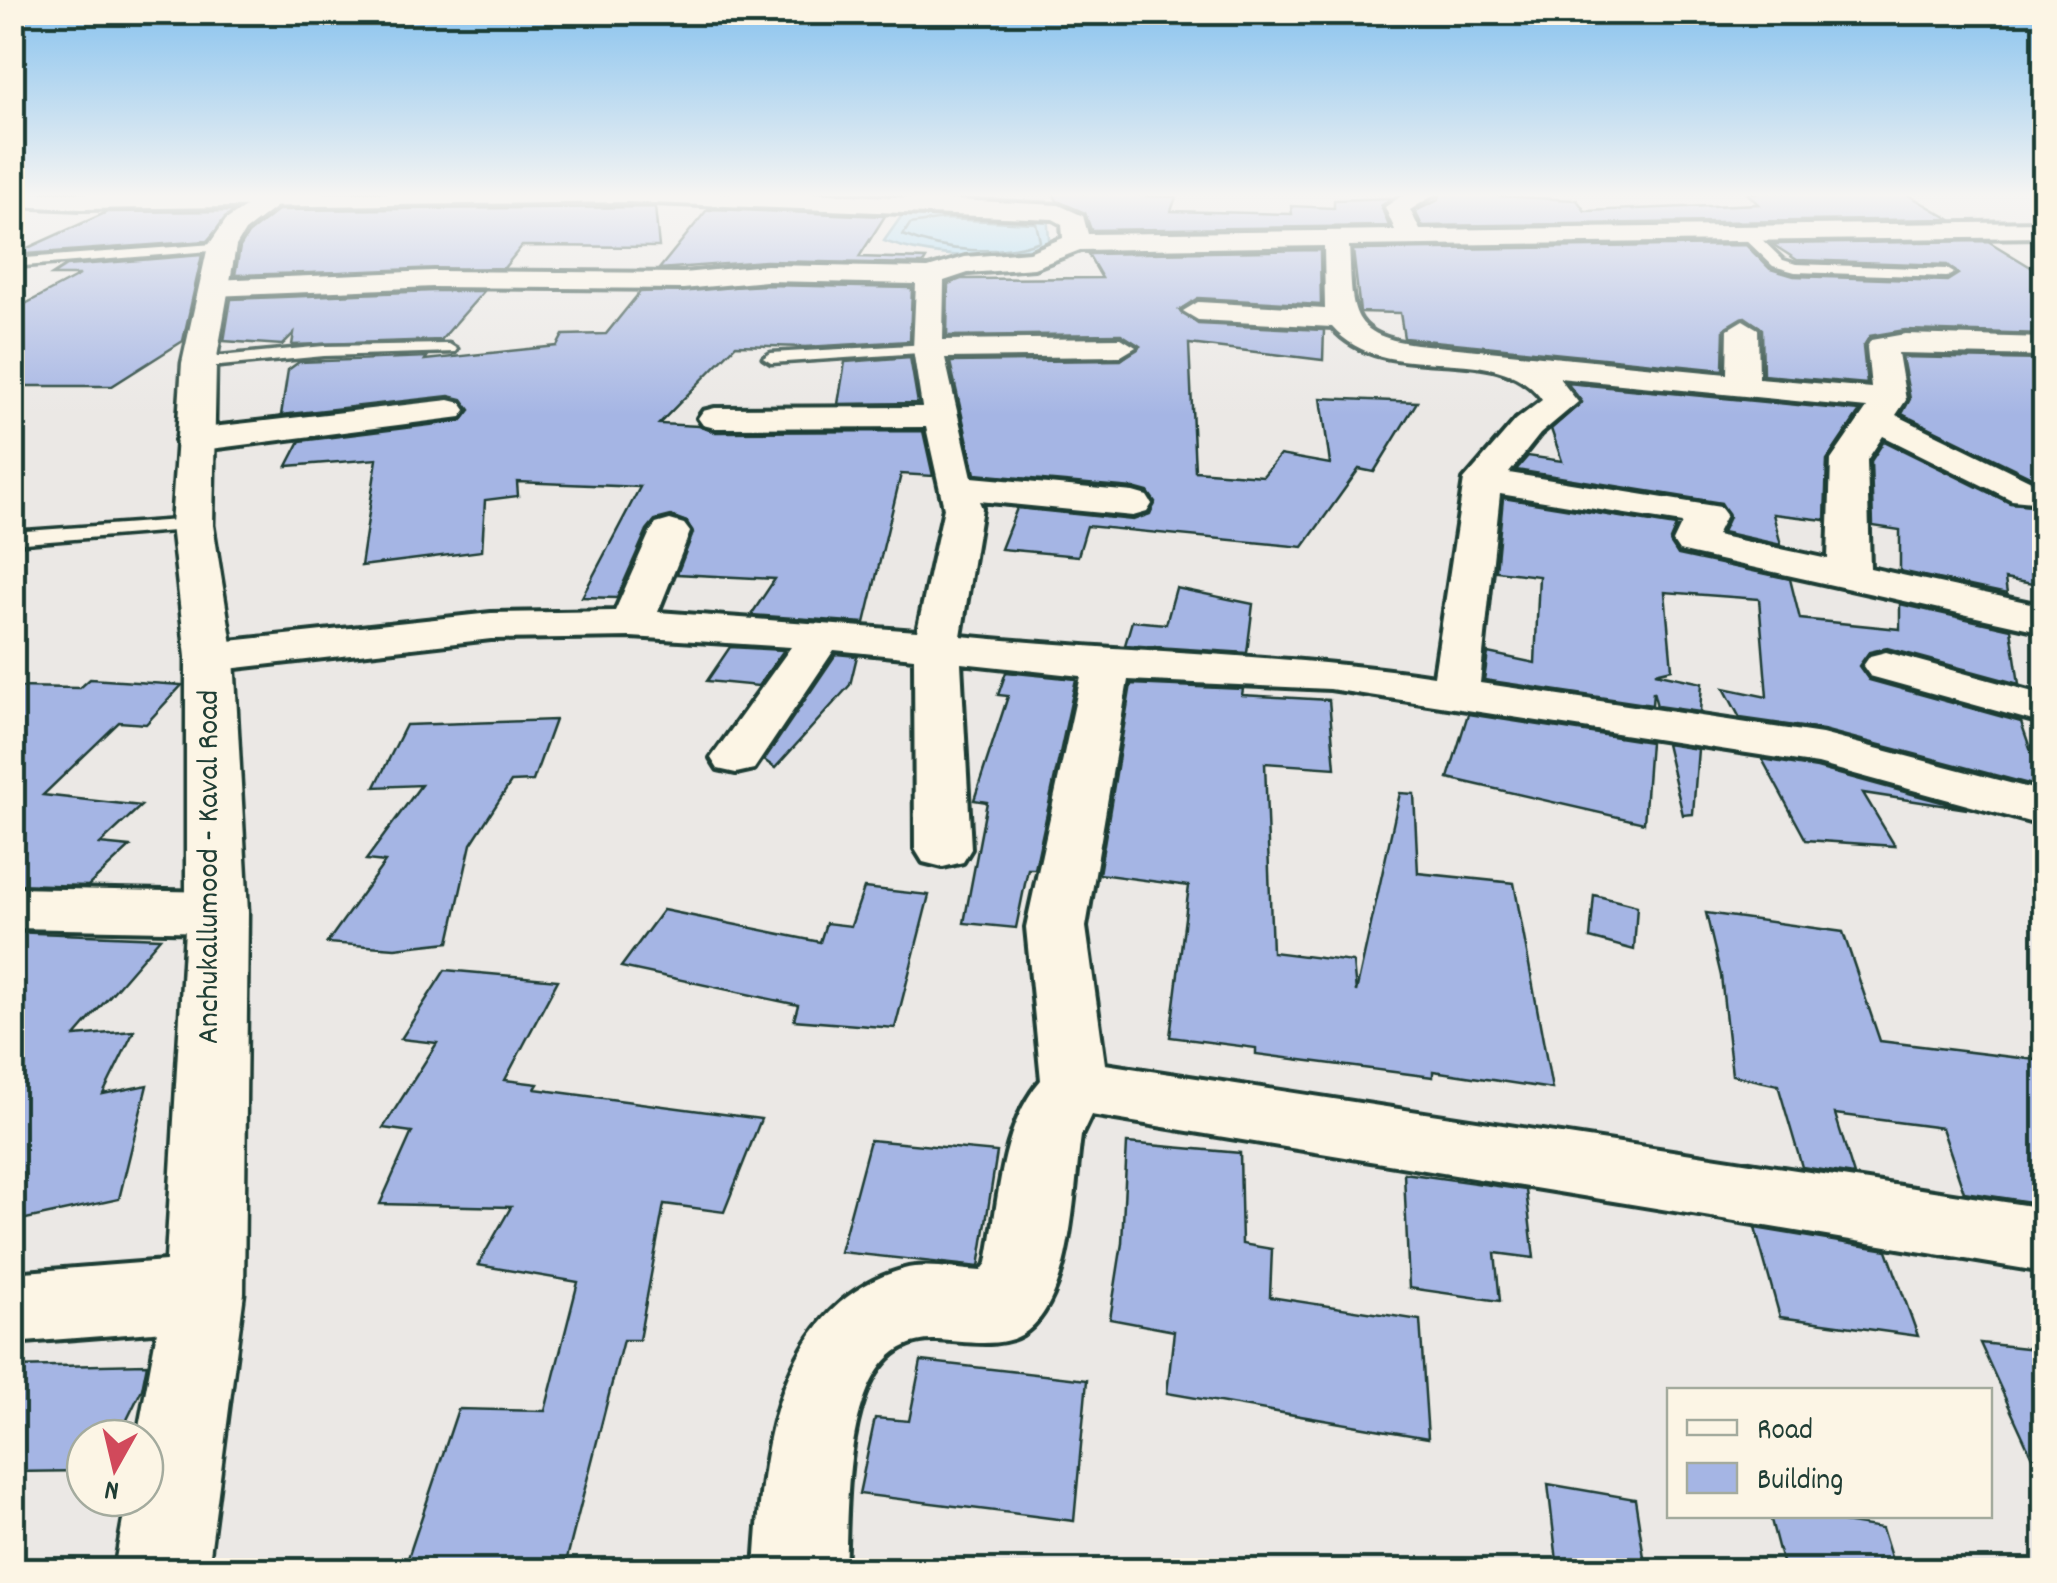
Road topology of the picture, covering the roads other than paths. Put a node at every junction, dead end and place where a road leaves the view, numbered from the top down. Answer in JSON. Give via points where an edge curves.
{"nodes":[{"id":1,"x":231,"y":267,"type":"edge"},
{"id":2,"x":386,"y":267,"type":"edge"},
{"id":3,"x":959,"y":267,"type":"edge"},
{"id":4,"x":1337,"y":267,"type":"edge"},
{"id":5,"x":1792,"y":267,"type":"edge"},
{"id":6,"x":1947,"y":273,"type":"dead end"},
{"id":7,"x":930,"y":276,"type":"junction"},
{"id":8,"x":1198,"y":310,"type":"dead end"},
{"id":9,"x":1340,"y":319,"type":"junction"},
{"id":10,"x":1743,"y":329,"type":"dead end"},
{"id":11,"x":1121,"y":347,"type":"dead end"},
{"id":12,"x":2044,"y":347,"type":"edge"},
{"id":13,"x":449,"y":349,"type":"dead end"},
{"id":14,"x":928,"y":349,"type":"junction"},
{"id":15,"x":771,"y":358,"type":"dead end"},
{"id":16,"x":199,"y":363,"type":"junction"},
{"id":17,"x":1529,"y":365,"type":"junction"},
{"id":18,"x":1743,"y":386,"type":"junction"},
{"id":19,"x":450,"y":410,"type":"dead end"},
{"id":20,"x":1883,"y":410,"type":"junction"},
{"id":21,"x":943,"y":417,"type":"junction"},
{"id":22,"x":714,"y":418,"type":"dead end"},
{"id":23,"x":194,"y":440,"type":"junction"},
{"id":24,"x":1483,"y":480,"type":"junction"},
{"id":25,"x":954,"y":487,"type":"junction"},
{"id":26,"x":2044,"y":492,"type":"edge"},
{"id":27,"x":1133,"y":504,"type":"dead end"},
{"id":28,"x":192,"y":525,"type":"junction"},
{"id":29,"x":670,"y":532,"type":"dead end"},
{"id":30,"x":12,"y":538,"type":"edge"},
{"id":31,"x":1850,"y":576,"type":"junction"},
{"id":32,"x":631,"y":624,"type":"junction"},
{"id":33,"x":2039,"y":624,"type":"edge"},
{"id":34,"x":822,"y":635,"type":"junction"},
{"id":35,"x":937,"y":646,"type":"junction"},
{"id":36,"x":210,"y":657,"type":"junction"},
{"id":37,"x":1107,"y":665,"type":"junction"},
{"id":38,"x":1886,"y":666,"type":"dead end"},
{"id":39,"x":1455,"y":696,"type":"junction"},
{"id":40,"x":2044,"y":710,"type":"edge"},
{"id":41,"x":736,"y":758,"type":"dead end"},
{"id":42,"x":2044,"y":809,"type":"edge"},
{"id":43,"x":942,"y":849,"type":"dead end"},
{"id":44,"x":12,"y":908,"type":"edge"},
{"id":45,"x":217,"y":912,"type":"junction"},
{"id":46,"x":1074,"y":1086,"type":"junction"},
{"id":47,"x":2044,"y":1240,"type":"edge"},
{"id":48,"x":204,"y":1293,"type":"junction"},
{"id":49,"x":12,"y":1308,"type":"edge"},
{"id":50,"x":162,"y":1570,"type":"edge"},
{"id":51,"x":800,"y":1570,"type":"edge"}],
"edges":[{"from":1,"to":16,"type":"street","name":"Anchukallumood - Kaval Road"},
{"from":2,"to":7,"type":"street","via":[[434,279]]},
{"from":3,"to":7,"type":"street"},
{"from":4,"to":9,"type":"street"},
{"from":5,"to":6,"type":"lane"},
{"from":7,"to":14,"type":"street"},
{"from":8,"to":9,"type":"street"},
{"from":9,"to":17,"type":"street","via":[[1358,340],[1407,352]]},
{"from":10,"to":18,"type":"street"},
{"from":11,"to":14,"type":"street"},
{"from":12,"to":20,"type":"street","via":[[1889,343],[1882,347]]},
{"from":13,"to":16,"type":"lane"},
{"from":14,"to":15,"type":"lane"},
{"from":14,"to":21,"type":"street"},
{"from":16,"to":23,"type":"street","name":"Anchukallumood - Kaval Road"},
{"from":17,"to":18,"type":"street"},
{"from":17,"to":24,"type":"street","via":[[1562,402],[1528,428]]},
{"from":18,"to":20,"type":"street"},
{"from":19,"to":23,"type":"street"},
{"from":20,"to":26,"type":"street","via":[[2024,492]]},
{"from":20,"to":31,"type":"street","via":[[1849,460]]},
{"from":21,"to":22,"type":"street"},
{"from":21,"to":25,"type":"street"},
{"from":23,"to":28,"type":"street","name":"Anchukallumood - Kaval Road"},
{"from":24,"to":31,"type":"street","via":[[1706,515],[1693,542]]},
{"from":24,"to":39,"type":"street"},
{"from":25,"to":27,"type":"street"},
{"from":25,"to":35,"type":"street","via":[[964,508]]},
{"from":28,"to":30,"type":"lane"},
{"from":28,"to":36,"type":"street","name":"Anchukallumood - Kaval Road"},
{"from":29,"to":32,"type":"street"},
{"from":31,"to":33,"type":"street"},
{"from":32,"to":34,"type":"street"},
{"from":32,"to":36,"type":"street","via":[[491,626]]},
{"from":34,"to":35,"type":"street"},
{"from":34,"to":41,"type":"street"},
{"from":35,"to":37,"type":"street"},
{"from":35,"to":43,"type":"street"},
{"from":36,"to":45,"type":"street","name":"Anchukallumood - Kaval Road"},
{"from":37,"to":39,"type":"street","via":[[1330,676]]},
{"from":37,"to":46,"type":"street","via":[[1056,927]]},
{"from":38,"to":40,"type":"street"},
{"from":39,"to":42,"type":"street","via":[[1822,749]]},
{"from":44,"to":45,"type":"street"},
{"from":45,"to":48,"type":"street","name":"Anchukallumood - Kaval Road"},
{"from":46,"to":47,"type":"street"},
{"from":46,"to":51,"type":"street","via":[[1046,1136],[1023,1276],[1000,1307],[908,1302],[866,1328],[827,1379],[809,1440]]},
{"from":48,"to":49,"type":"street"},
{"from":48,"to":50,"type":"street","name":"Anchukallumood - Kaval Road"}]}
